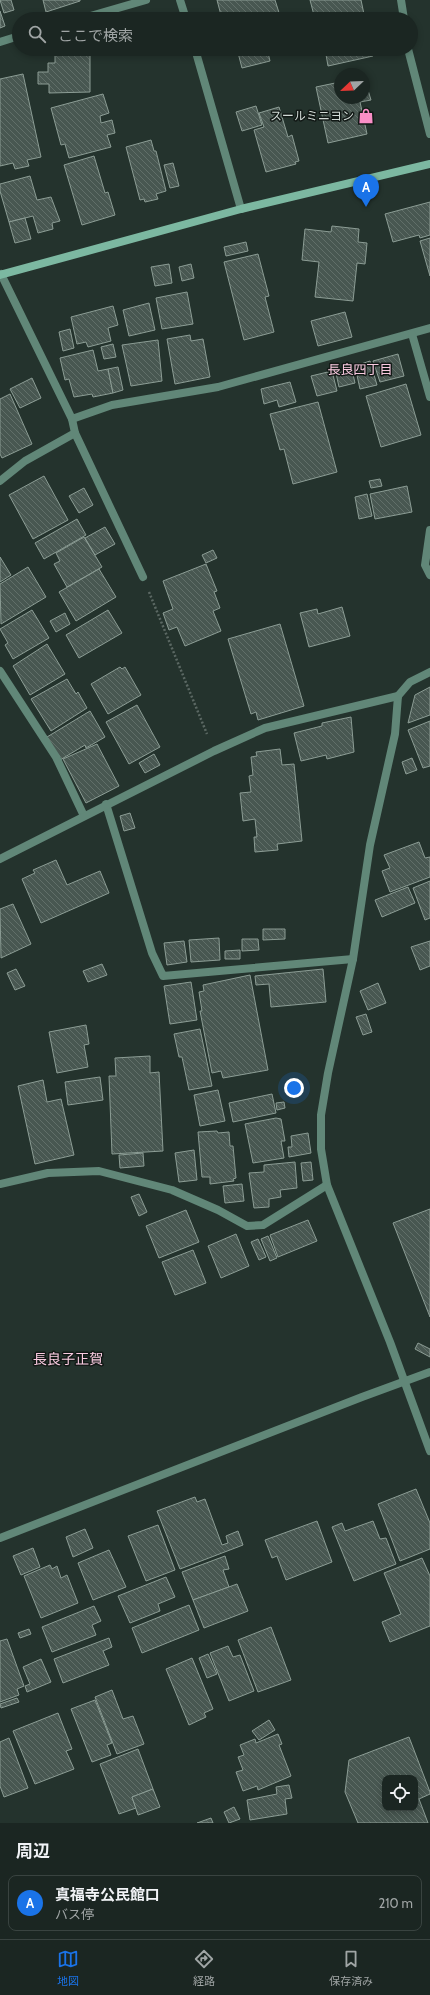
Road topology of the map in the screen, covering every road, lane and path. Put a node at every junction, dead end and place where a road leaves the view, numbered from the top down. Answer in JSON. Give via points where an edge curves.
{"nodes":[{"id":1,"x":146,"y":0,"type":"edge"},
{"id":2,"x":180,"y":0,"type":"edge"},
{"id":3,"x":402,"y":0,"type":"edge"},
{"id":4,"x":104,"y":12,"type":"edge"},
{"id":5,"x":184,"y":12,"type":"edge"},
{"id":6,"x":403,"y":12,"type":"edge"},
{"id":7,"x":12,"y":38,"type":"edge"},
{"id":8,"x":0,"y":42,"type":"edge"},
{"id":9,"x":197,"y":56,"type":"edge"},
{"id":10,"x":410,"y":56,"type":"edge"},
{"id":11,"x":430,"y":134,"type":"edge"},
{"id":12,"x":430,"y":164,"type":"edge"},
{"id":13,"x":240,"y":209,"type":"junction"},
{"id":14,"x":0,"y":274,"type":"edge"},
{"id":15,"x":430,"y":328,"type":"edge"},
{"id":16,"x":412,"y":334,"type":"junction"},
{"id":17,"x":430,"y":397,"type":"edge"},
{"id":18,"x":72,"y":419,"type":"junction"},
{"id":19,"x":75,"y":433,"type":"junction"},
{"id":20,"x":0,"y":481,"type":"edge"},
{"id":21,"x":430,"y":530,"type":"edge"},
{"id":22,"x":430,"y":575,"type":"edge"},
{"id":23,"x":143,"y":577,"type":"joint"},
{"id":24,"x":0,"y":671,"type":"edge"},
{"id":25,"x":430,"y":672,"type":"edge"},
{"id":26,"x":398,"y":696,"type":"junction"},
{"id":27,"x":214,"y":751,"type":"junction"},
{"id":28,"x":106,"y":804,"type":"junction"},
{"id":29,"x":84,"y":816,"type":"junction"},
{"id":30,"x":0,"y":859,"type":"edge"},
{"id":31,"x":353,"y":959,"type":"junction"},
{"id":32,"x":0,"y":1184,"type":"edge"},
{"id":33,"x":327,"y":1185,"type":"junction"},
{"id":34,"x":430,"y":1372,"type":"edge"},
{"id":35,"x":405,"y":1382,"type":"junction"},
{"id":36,"x":430,"y":1451,"type":"edge"},
{"id":37,"x":0,"y":1538,"type":"edge"}],
"edges":[{"from":1,"to":4,"type":"street"},
{"from":2,"to":5,"type":"street"},
{"from":3,"to":6,"type":"street"},
{"from":7,"to":8,"type":"street"},
{"from":9,"to":13,"type":"street"},
{"from":10,"to":11,"type":"street"},
{"from":12,"to":13,"type":"street"},
{"from":13,"to":14,"type":"street"},
{"from":14,"to":18,"type":"street"},
{"from":15,"to":16,"type":"street"},
{"from":16,"to":17,"type":"street"},
{"from":16,"to":18,"type":"street","via":[[218,387],[112,405]]},
{"from":18,"to":19,"type":"street"},
{"from":19,"to":20,"type":"street","via":[[25,461]]},
{"from":19,"to":23,"type":"street"},
{"from":21,"to":22,"type":"street","via":[[425,565]]},
{"from":23,"to":27,"type":"path"},
{"from":24,"to":29,"type":"street","via":[[56,757]]},
{"from":25,"to":26,"type":"street","via":[[410,682]]},
{"from":26,"to":27,"type":"street","via":[[265,728]]},
{"from":26,"to":31,"type":"street","via":[[395,734],[370,844]]},
{"from":27,"to":28,"type":"street"},
{"from":28,"to":29,"type":"street"},
{"from":28,"to":31,"type":"street","via":[[152,953],[163,976]]},
{"from":29,"to":30,"type":"street"},
{"from":31,"to":33,"type":"street","via":[[321,1115],[321,1149]]},
{"from":32,"to":33,"type":"street","via":[[48,1173],[99,1171],[172,1190],[247,1226],[262,1226]]},
{"from":33,"to":35,"type":"street"},
{"from":34,"to":35,"type":"street"},
{"from":35,"to":36,"type":"street"},
{"from":35,"to":37,"type":"street","via":[[362,1396]]}]}
